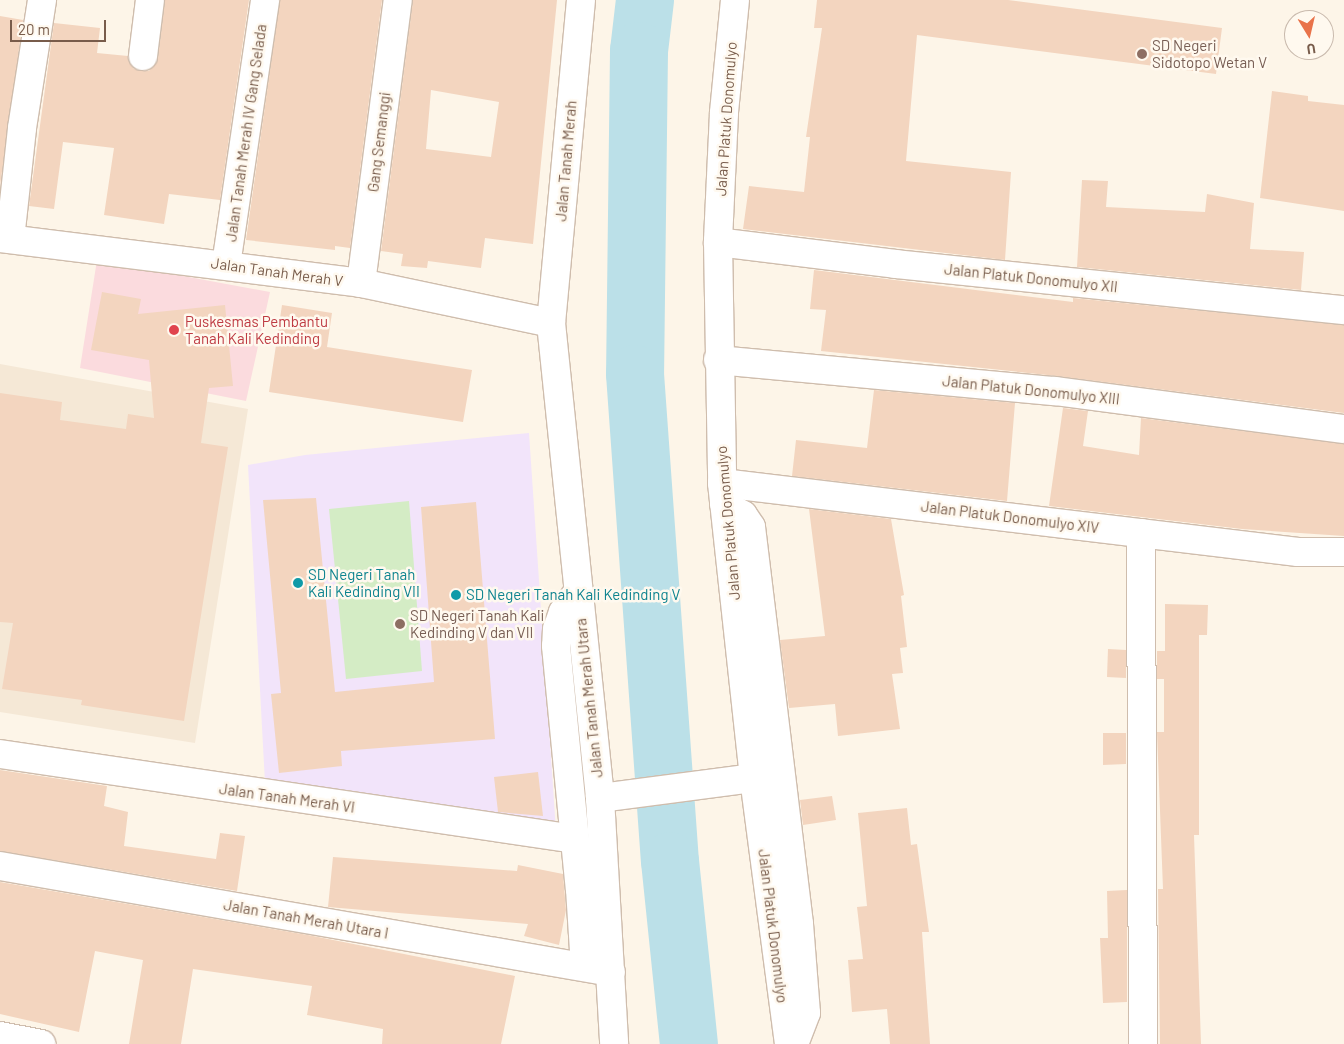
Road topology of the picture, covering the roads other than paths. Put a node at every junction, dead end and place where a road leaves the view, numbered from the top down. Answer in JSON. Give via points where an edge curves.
{"nodes":[{"id":1,"x":42,"y":0,"type":"edge"},
{"id":2,"x":150,"y":0,"type":"edge"},
{"id":3,"x":265,"y":0,"type":"edge"},
{"id":4,"x":398,"y":0,"type":"edge"},
{"id":5,"x":581,"y":0,"type":"edge"},
{"id":6,"x":735,"y":0,"type":"edge"},
{"id":7,"x":143,"y":56,"type":"dead end"},
{"id":8,"x":5,"y":238,"type":"edge"},
{"id":9,"x":718,"y":242,"type":"junction"},
{"id":10,"x":226,"y":265,"type":"junction"},
{"id":11,"x":361,"y":283,"type":"junction"},
{"id":12,"x":1344,"y":310,"type":"edge"},
{"id":13,"x":551,"y":323,"type":"junction"},
{"id":14,"x":718,"y":360,"type":"junction"},
{"id":15,"x":1344,"y":429,"type":"edge"},
{"id":16,"x":723,"y":493,"type":"junction"},
{"id":17,"x":1141,"y":533,"type":"junction"},
{"id":18,"x":1344,"y":552,"type":"edge"},
{"id":19,"x":577,"y":593,"type":"junction"},
{"id":20,"x":0,"y":754,"type":"edge"},
{"id":21,"x":742,"y":780,"type":"junction"},
{"id":22,"x":610,"y":796,"type":"junction"},
{"id":23,"x":575,"y":839,"type":"junction"},
{"id":24,"x":0,"y":866,"type":"edge"},
{"id":25,"x":585,"y":967,"type":"junction"},
{"id":26,"x":611,"y":972,"type":"junction"},
{"id":27,"x":0,"y":1036,"type":"edge"},
{"id":28,"x":41,"y":1044,"type":"edge"},
{"id":29,"x":614,"y":1044,"type":"edge"},
{"id":30,"x":789,"y":1044,"type":"edge"},
{"id":31,"x":794,"y":1044,"type":"edge"},
{"id":32,"x":1144,"y":1044,"type":"edge"}],
"edges":[{"from":1,"to":8,"type":"street"},
{"from":2,"to":7,"type":"street"},
{"from":3,"to":10,"type":"street","name":"Jalan Tanah Merah IV Gang Selada"},
{"from":4,"to":11,"type":"street","name":"Gang Semanggi"},
{"from":5,"to":13,"type":"street","name":"Jalan Tanah Merah"},
{"from":6,"to":9,"type":"street","name":"Jalan Platuk Donomulyo","via":[[724,113]]},
{"from":8,"to":10,"type":"street","name":"Jalan Tanah Merah V"},
{"from":9,"to":12,"type":"street","name":"Jalan Platuk Donomulyo XII"},
{"from":9,"to":14,"type":"street","name":"Jalan Platuk Donomulyo"},
{"from":10,"to":11,"type":"street","name":"Jalan Tanah Merah V"},
{"from":11,"to":13,"type":"street","name":"Jalan Tanah Merah V"},
{"from":13,"to":19,"type":"street","name":"Jalan Tanah Merah Utara"},
{"from":14,"to":15,"type":"street","name":"Jalan Platuk Donomulyo XIII","via":[[1055,391]]},
{"from":14,"to":16,"type":"street","name":"Jalan Platuk Donomulyo"},
{"from":16,"to":17,"type":"street","name":"Jalan Platuk Donomulyo XIV"},
{"from":16,"to":21,"type":"street","name":"Jalan Platuk Donomulyo"},
{"from":16,"to":31,"type":"street","via":[[751,527],[801,950],[806,1013]]},
{"from":17,"to":18,"type":"street","name":"Jalan Platuk Donomulyo XIV","via":[[1298,552]]},
{"from":17,"to":32,"type":"street"},
{"from":19,"to":22,"type":"street","name":"Jalan Tanah Merah Utara"},
{"from":19,"to":23,"type":"street","via":[[562,612],[556,646]]},
{"from":20,"to":23,"type":"street","name":"Jalan Tanah Merah VI"},
{"from":21,"to":22,"type":"street"},
{"from":21,"to":30,"type":"street","name":"Jalan Platuk Donomulyo"},
{"from":22,"to":26,"type":"street","name":"Jalan Tanah Merah Utara"},
{"from":23,"to":25,"type":"street"},
{"from":24,"to":25,"type":"street","name":"Jalan Tanah Merah Utara I"},
{"from":25,"to":26,"type":"street","name":"Jalan Tanah Merah Utara I"},
{"from":26,"to":29,"type":"street","name":"Jalan Tanah Merah Utara"},
{"from":27,"to":28,"type":"street"}]}
